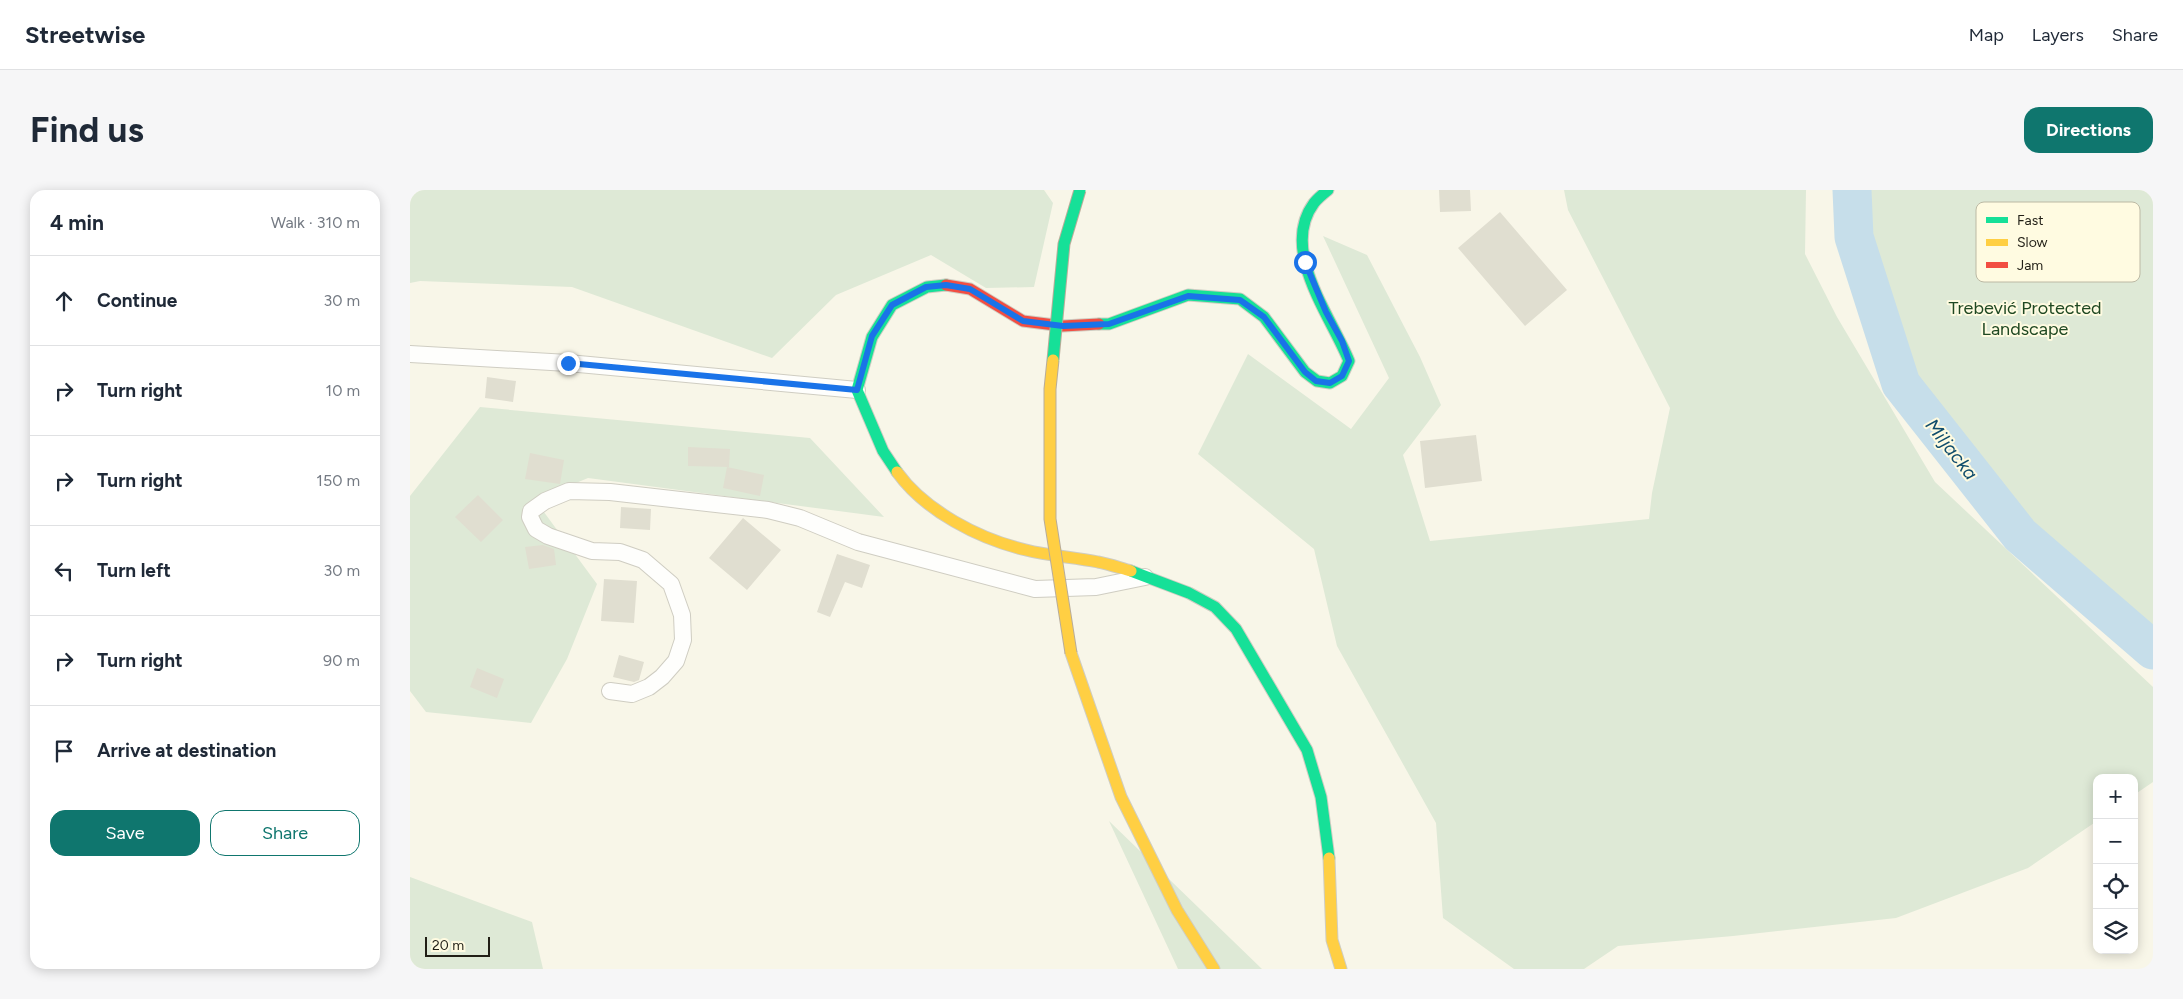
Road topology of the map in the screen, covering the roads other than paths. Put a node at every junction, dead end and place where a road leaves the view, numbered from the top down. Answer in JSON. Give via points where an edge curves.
{"nodes":[{"id":1,"x":1080,"y":190,"type":"edge"},
{"id":2,"x":1328,"y":190,"type":"edge"},
{"id":3,"x":410,"y":354,"type":"edge"},
{"id":4,"x":857,"y":390,"type":"junction"},
{"id":5,"x":1148,"y":576,"type":"junction"},
{"id":6,"x":610,"y":691,"type":"dead end"},
{"id":7,"x":1214,"y":969,"type":"edge"},
{"id":8,"x":1341,"y":969,"type":"edge"}],
"edges":[{"from":1,"to":7,"type":"street","bridge":true,"via":[[1064,244],[1050,389],[1050,519],[1071,653],[1121,797],[1178,910]]},
{"from":2,"to":4,"type":"street","via":[[1313,205],[1301,240],[1305,262],[1349,361],[1342,376],[1330,383],[1316,381],[1305,372],[1264,317],[1240,300],[1188,296],[1109,324],[1063,326],[1023,321],[970,289],[946,285],[926,287],[892,305],[872,336]]},
{"from":3,"to":4,"type":"street","via":[[568,363]]},
{"from":4,"to":5,"type":"street","via":[[883,451],[909,488],[945,516],[975,532],[1025,550],[1099,562]]},
{"from":5,"to":6,"type":"street","via":[[1096,587],[1035,590],[858,542],[800,518],[768,510],[610,492],[569,491],[531,511],[530,517],[536,529],[592,551],[620,552],[643,560],[671,584],[682,615],[684,640],[676,661],[662,677],[632,694]]},
{"from":5,"to":8,"type":"street","via":[[1215,608],[1236,629],[1307,750],[1321,797],[1329,858],[1332,940]]}]}
